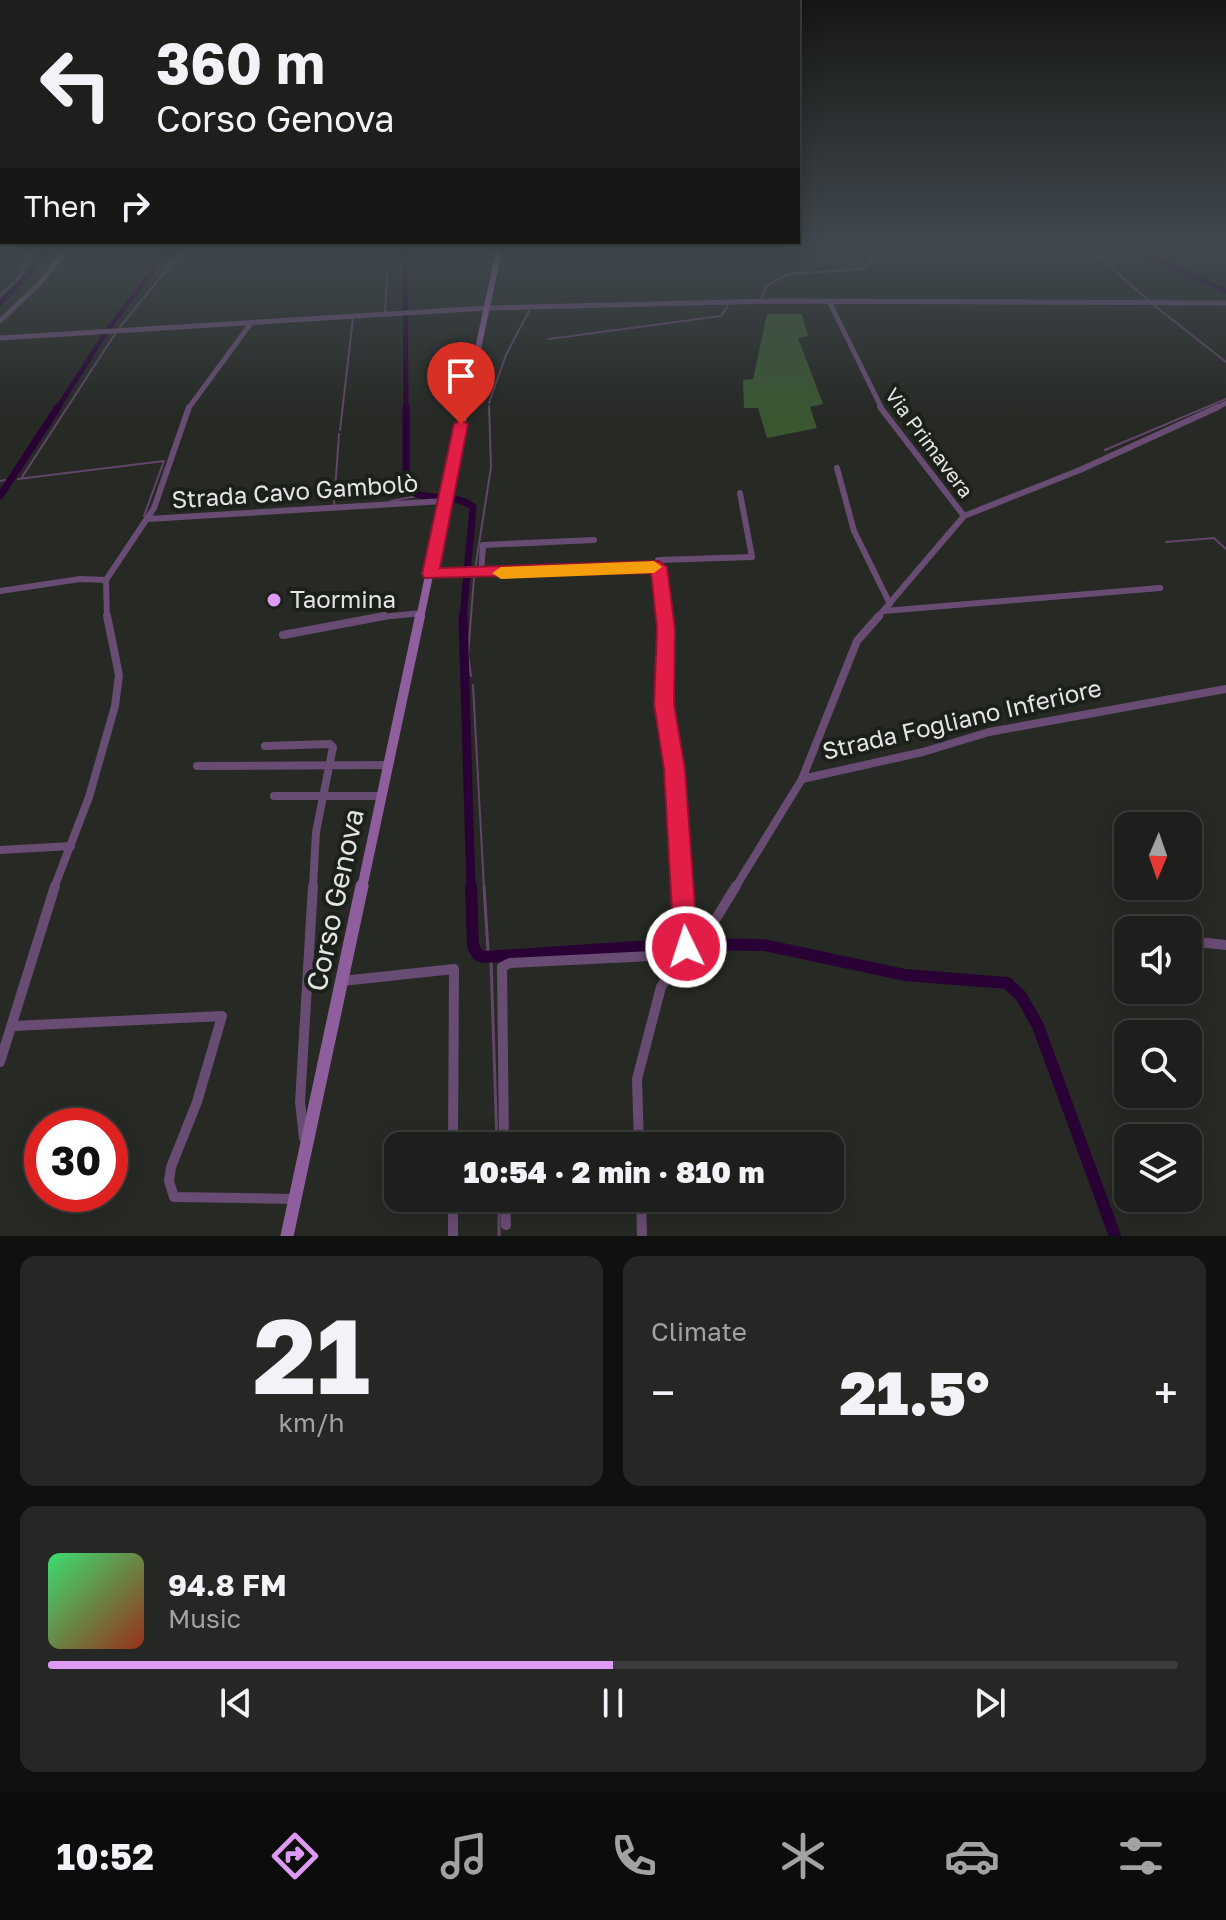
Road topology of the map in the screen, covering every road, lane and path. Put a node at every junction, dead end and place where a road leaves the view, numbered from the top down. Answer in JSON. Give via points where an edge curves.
{"nodes":[{"id":1,"x":18,"y":304,"type":"edge"},
{"id":2,"x":488,"y":304,"type":"edge"},
{"id":3,"x":698,"y":304,"type":"edge"},
{"id":4,"x":830,"y":304,"type":"edge"},
{"id":5,"x":487,"y":308,"type":"junction"},
{"id":6,"x":0,"y":321,"type":"edge"},
{"id":7,"x":252,"y":322,"type":"junction"},
{"id":8,"x":0,"y":338,"type":"edge"},
{"id":9,"x":1226,"y":403,"type":"edge"},
{"id":10,"x":837,"y":468,"type":"dead end"},
{"id":11,"x":740,"y":493,"type":"dead end"},
{"id":12,"x":445,"y":498,"type":"junction"},
{"id":13,"x":964,"y":516,"type":"junction"},
{"id":14,"x":148,"y":519,"type":"junction"},
{"id":15,"x":594,"y":540,"type":"dead end"},
{"id":16,"x":658,"y":563,"type":"junction"},
{"id":17,"x":430,"y":574,"type":"junction"},
{"id":18,"x":481,"y":574,"type":"junction"},
{"id":19,"x":106,"y":580,"type":"junction"},
{"id":20,"x":1160,"y":588,"type":"dead end"},
{"id":21,"x":0,"y":591,"type":"edge"},
{"id":22,"x":890,"y":604,"type":"junction"},
{"id":23,"x":884,"y":611,"type":"junction"},
{"id":24,"x":422,"y":613,"type":"junction"},
{"id":25,"x":283,"y":635,"type":"dead end"},
{"id":26,"x":1226,"y":689,"type":"edge"},
{"id":27,"x":265,"y":746,"type":"dead end"},
{"id":28,"x":388,"y":765,"type":"junction"},
{"id":29,"x":197,"y":766,"type":"dead end"},
{"id":30,"x":329,"y":766,"type":"junction"},
{"id":31,"x":802,"y":779,"type":"junction"},
{"id":32,"x":274,"y":796,"type":"dead end"},
{"id":33,"x":321,"y":796,"type":"junction"},
{"id":34,"x":382,"y":796,"type":"junction"},
{"id":35,"x":71,"y":846,"type":"junction"},
{"id":36,"x":0,"y":850,"type":"edge"},
{"id":37,"x":1202,"y":942,"type":"edge"},
{"id":38,"x":689,"y":945,"type":"junction"},
{"id":39,"x":1226,"y":945,"type":"edge"},
{"id":40,"x":678,"y":960,"type":"junction"},
{"id":41,"x":342,"y":981,"type":"junction"},
{"id":42,"x":13,"y":1026,"type":"junction"},
{"id":43,"x":0,"y":1062,"type":"edge"},
{"id":44,"x":453,"y":1132,"type":"edge"},
{"id":45,"x":504,"y":1132,"type":"edge"},
{"id":46,"x":639,"y":1132,"type":"edge"},
{"id":47,"x":306,"y":1156,"type":"junction"},
{"id":48,"x":296,"y":1199,"type":"junction"},
{"id":49,"x":453,"y":1212,"type":"edge"},
{"id":50,"x":506,"y":1212,"type":"edge"},
{"id":51,"x":641,"y":1212,"type":"edge"},
{"id":52,"x":506,"y":1225,"type":"dead end"},
{"id":53,"x":287,"y":1236,"type":"edge"},
{"id":54,"x":453,"y":1236,"type":"edge"},
{"id":55,"x":642,"y":1236,"type":"edge"}],
"edges":[{"from":1,"to":6,"type":"street"},
{"from":2,"to":5,"type":"main road","name":"Corso Genova"},
{"from":3,"to":5,"type":"street"},
{"from":4,"to":13,"type":"street","name":"Via Primavera","via":[[875,400]]},
{"from":5,"to":7,"type":"street"},
{"from":5,"to":12,"type":"main road","name":"Corso Genova"},
{"from":7,"to":8,"type":"street"},
{"from":7,"to":14,"type":"street","via":[[189,406]]},
{"from":9,"to":13,"type":"street","name":"Strada Fogliano Inferiore"},
{"from":10,"to":22,"type":"street","via":[[854,531]]},
{"from":11,"to":16,"type":"street","via":[[752,557]]},
{"from":12,"to":14,"type":"street","name":"Strada Cavo Gambolò"},
{"from":12,"to":17,"type":"main road","name":"Corso Genova"},
{"from":13,"to":22,"type":"street","name":"Strada Fogliano Inferiore"},
{"from":14,"to":19,"type":"street"},
{"from":15,"to":18,"type":"street","via":[[483,545]]},
{"from":16,"to":18,"type":"street"},
{"from":16,"to":38,"type":"street","via":[[666,629],[664,704],[675,769]]},
{"from":17,"to":18,"type":"street"},
{"from":17,"to":24,"type":"main road","name":"Corso Genova"},
{"from":19,"to":21,"type":"street"},
{"from":19,"to":35,"type":"street","via":[[104,601],[119,686]]},
{"from":20,"to":23,"type":"street"},
{"from":22,"to":23,"type":"street","name":"Strada Fogliano Inferiore"},
{"from":23,"to":31,"type":"street","name":"Strada Fogliano Inferiore","via":[[857,641]]},
{"from":24,"to":25,"type":"street"},
{"from":24,"to":28,"type":"main road","name":"Corso Genova"},
{"from":26,"to":31,"type":"street","name":"Strada Fogliano Inferiore","via":[[989,732]]},
{"from":27,"to":30,"type":"street","via":[[330,744]]},
{"from":28,"to":30,"type":"street"},
{"from":28,"to":34,"type":"main road","name":"Corso Genova"},
{"from":29,"to":30,"type":"street"},
{"from":30,"to":33,"type":"street"},
{"from":31,"to":38,"type":"street","name":"Strada Fogliano Inferiore","via":[[717,917]]},
{"from":32,"to":33,"type":"street"},
{"from":33,"to":34,"type":"street"},
{"from":33,"to":47,"type":"street","via":[[300,1102]]},
{"from":34,"to":41,"type":"main road","name":"Corso Genova"},
{"from":35,"to":36,"type":"street"},
{"from":35,"to":42,"type":"street","via":[[42,920]]},
{"from":37,"to":39,"type":"street"},
{"from":38,"to":40,"type":"street","name":"Strada Fogliano Inferiore"},
{"from":40,"to":45,"type":"street","via":[[652,956],[502,967]]},
{"from":40,"to":46,"type":"street","name":"Strada Fogliano Inferiore","via":[[661,987],[644,1047],[637,1079]]},
{"from":41,"to":44,"type":"street","via":[[454,969]]},
{"from":41,"to":47,"type":"main road","name":"Corso Genova"},
{"from":42,"to":43,"type":"street"},
{"from":42,"to":48,"type":"street","via":[[222,1016],[171,1167],[174,1197]]},
{"from":47,"to":48,"type":"main road","name":"Corso Genova"},
{"from":48,"to":53,"type":"main road","name":"Corso Genova"},
{"from":49,"to":54,"type":"street"},
{"from":50,"to":52,"type":"street"},
{"from":51,"to":55,"type":"street"}]}
